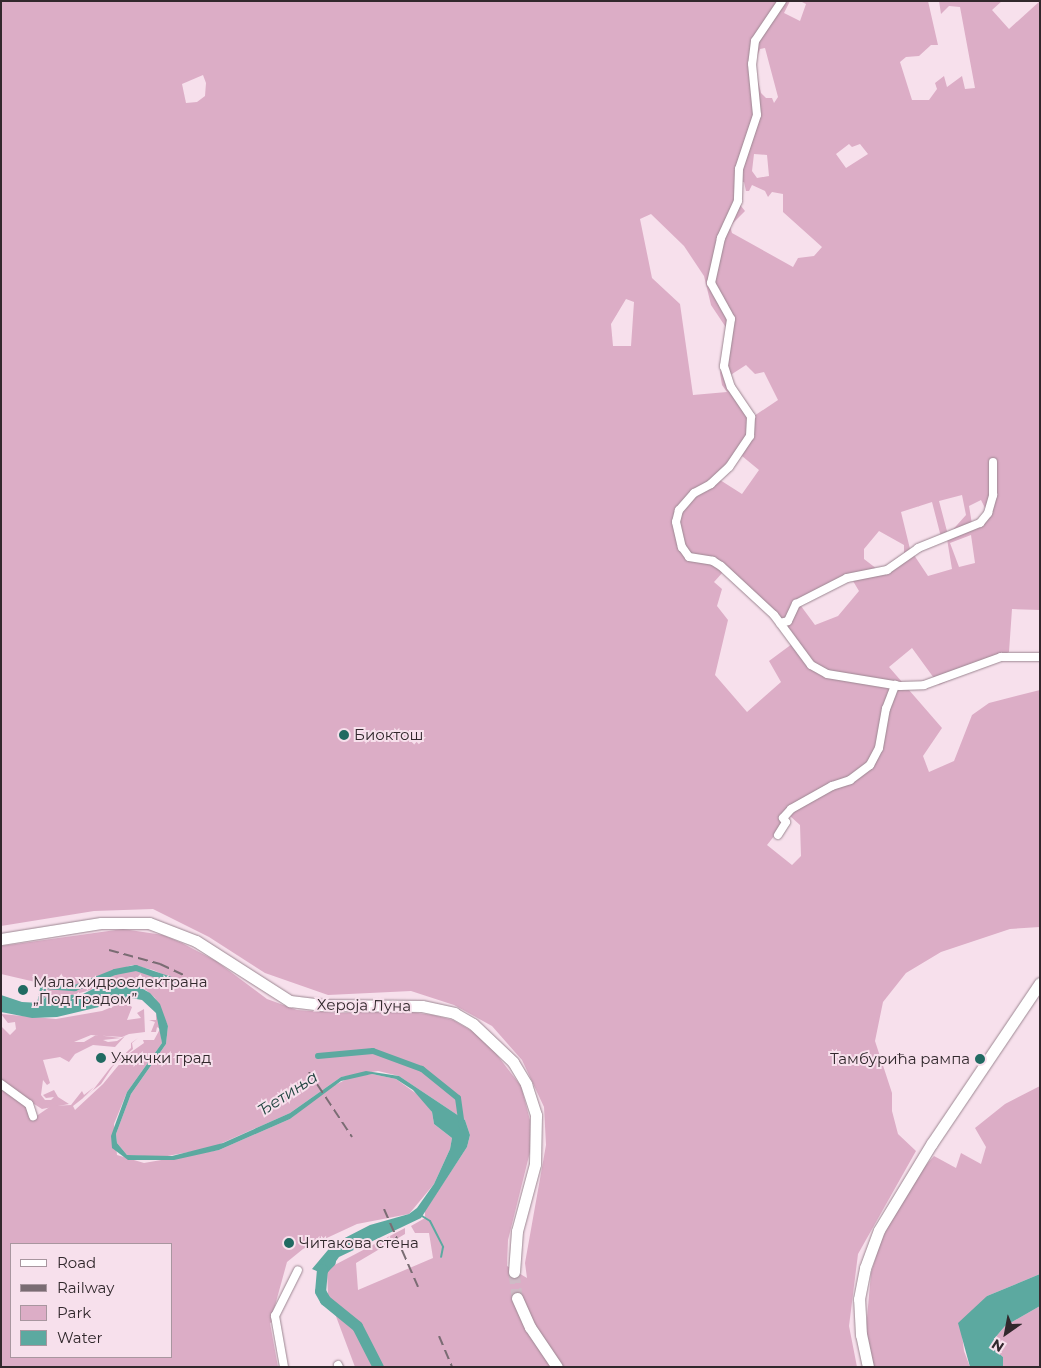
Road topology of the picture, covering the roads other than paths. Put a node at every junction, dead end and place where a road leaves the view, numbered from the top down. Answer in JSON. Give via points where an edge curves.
{"nodes":[{"id":1,"x":782,"y":1,"type":"edge"},
{"id":2,"x":993,"y":462,"type":"dead end"},
{"id":3,"x":780,"y":623,"type":"junction"},
{"id":4,"x":1040,"y":657,"type":"edge"},
{"id":5,"x":895,"y":685,"type":"junction"},
{"id":6,"x":778,"y":835,"type":"dead end"},
{"id":7,"x":1,"y":939,"type":"edge"},
{"id":8,"x":1040,"y":983,"type":"edge"},
{"id":9,"x":1,"y":1084,"type":"edge"},
{"id":10,"x":33,"y":1116,"type":"dead end"},
{"id":11,"x":298,"y":1270,"type":"dead end"},
{"id":12,"x":514,"y":1272,"type":"tunnel mouth"},
{"id":13,"x":517,"y":1298,"type":"tunnel mouth"},
{"id":14,"x":284,"y":1367,"type":"edge"},
{"id":15,"x":557,"y":1367,"type":"edge"},
{"id":16,"x":868,"y":1367,"type":"edge"}],
"edges":[{"from":1,"to":3,"type":"street","via":[[754,47],[752,64],[758,115],[739,169],[738,201],[721,238],[712,274],[713,288],[731,318],[724,356],[726,377],[751,417],[750,436],[729,467],[684,501],[676,522],[682,547],[689,557],[713,561],[721,566]]},
{"from":2,"to":3,"type":"street","via":[[993,494],[988,513],[980,523],[918,548],[887,570],[847,578],[796,604],[788,621]]},
{"from":3,"to":5,"type":"street","via":[[819,671]]},
{"from":4,"to":5,"type":"street","via":[[1001,657],[924,685]]},
{"from":5,"to":6,"type":"street","via":[[886,709],[879,748],[870,765],[850,780],[832,786],[791,809],[783,818],[786,822]]},
{"from":7,"to":12,"type":"main road","name":"Хероја Луна","via":[[101,923],[149,923],[196,941],[290,1001],[326,1006],[422,1006],[454,1013],[473,1024],[513,1062],[526,1084],[536,1115],[536,1154],[515,1241]]},
{"from":8,"to":16,"type":"main road","via":[[932,1143],[879,1230],[866,1263],[860,1299],[861,1335]]},
{"from":9,"to":10,"type":"street","via":[[29,1104]]},
{"from":11,"to":14,"type":"street","via":[[276,1316]]},
{"from":13,"to":15,"type":"main road","via":[[530,1327]]}]}
